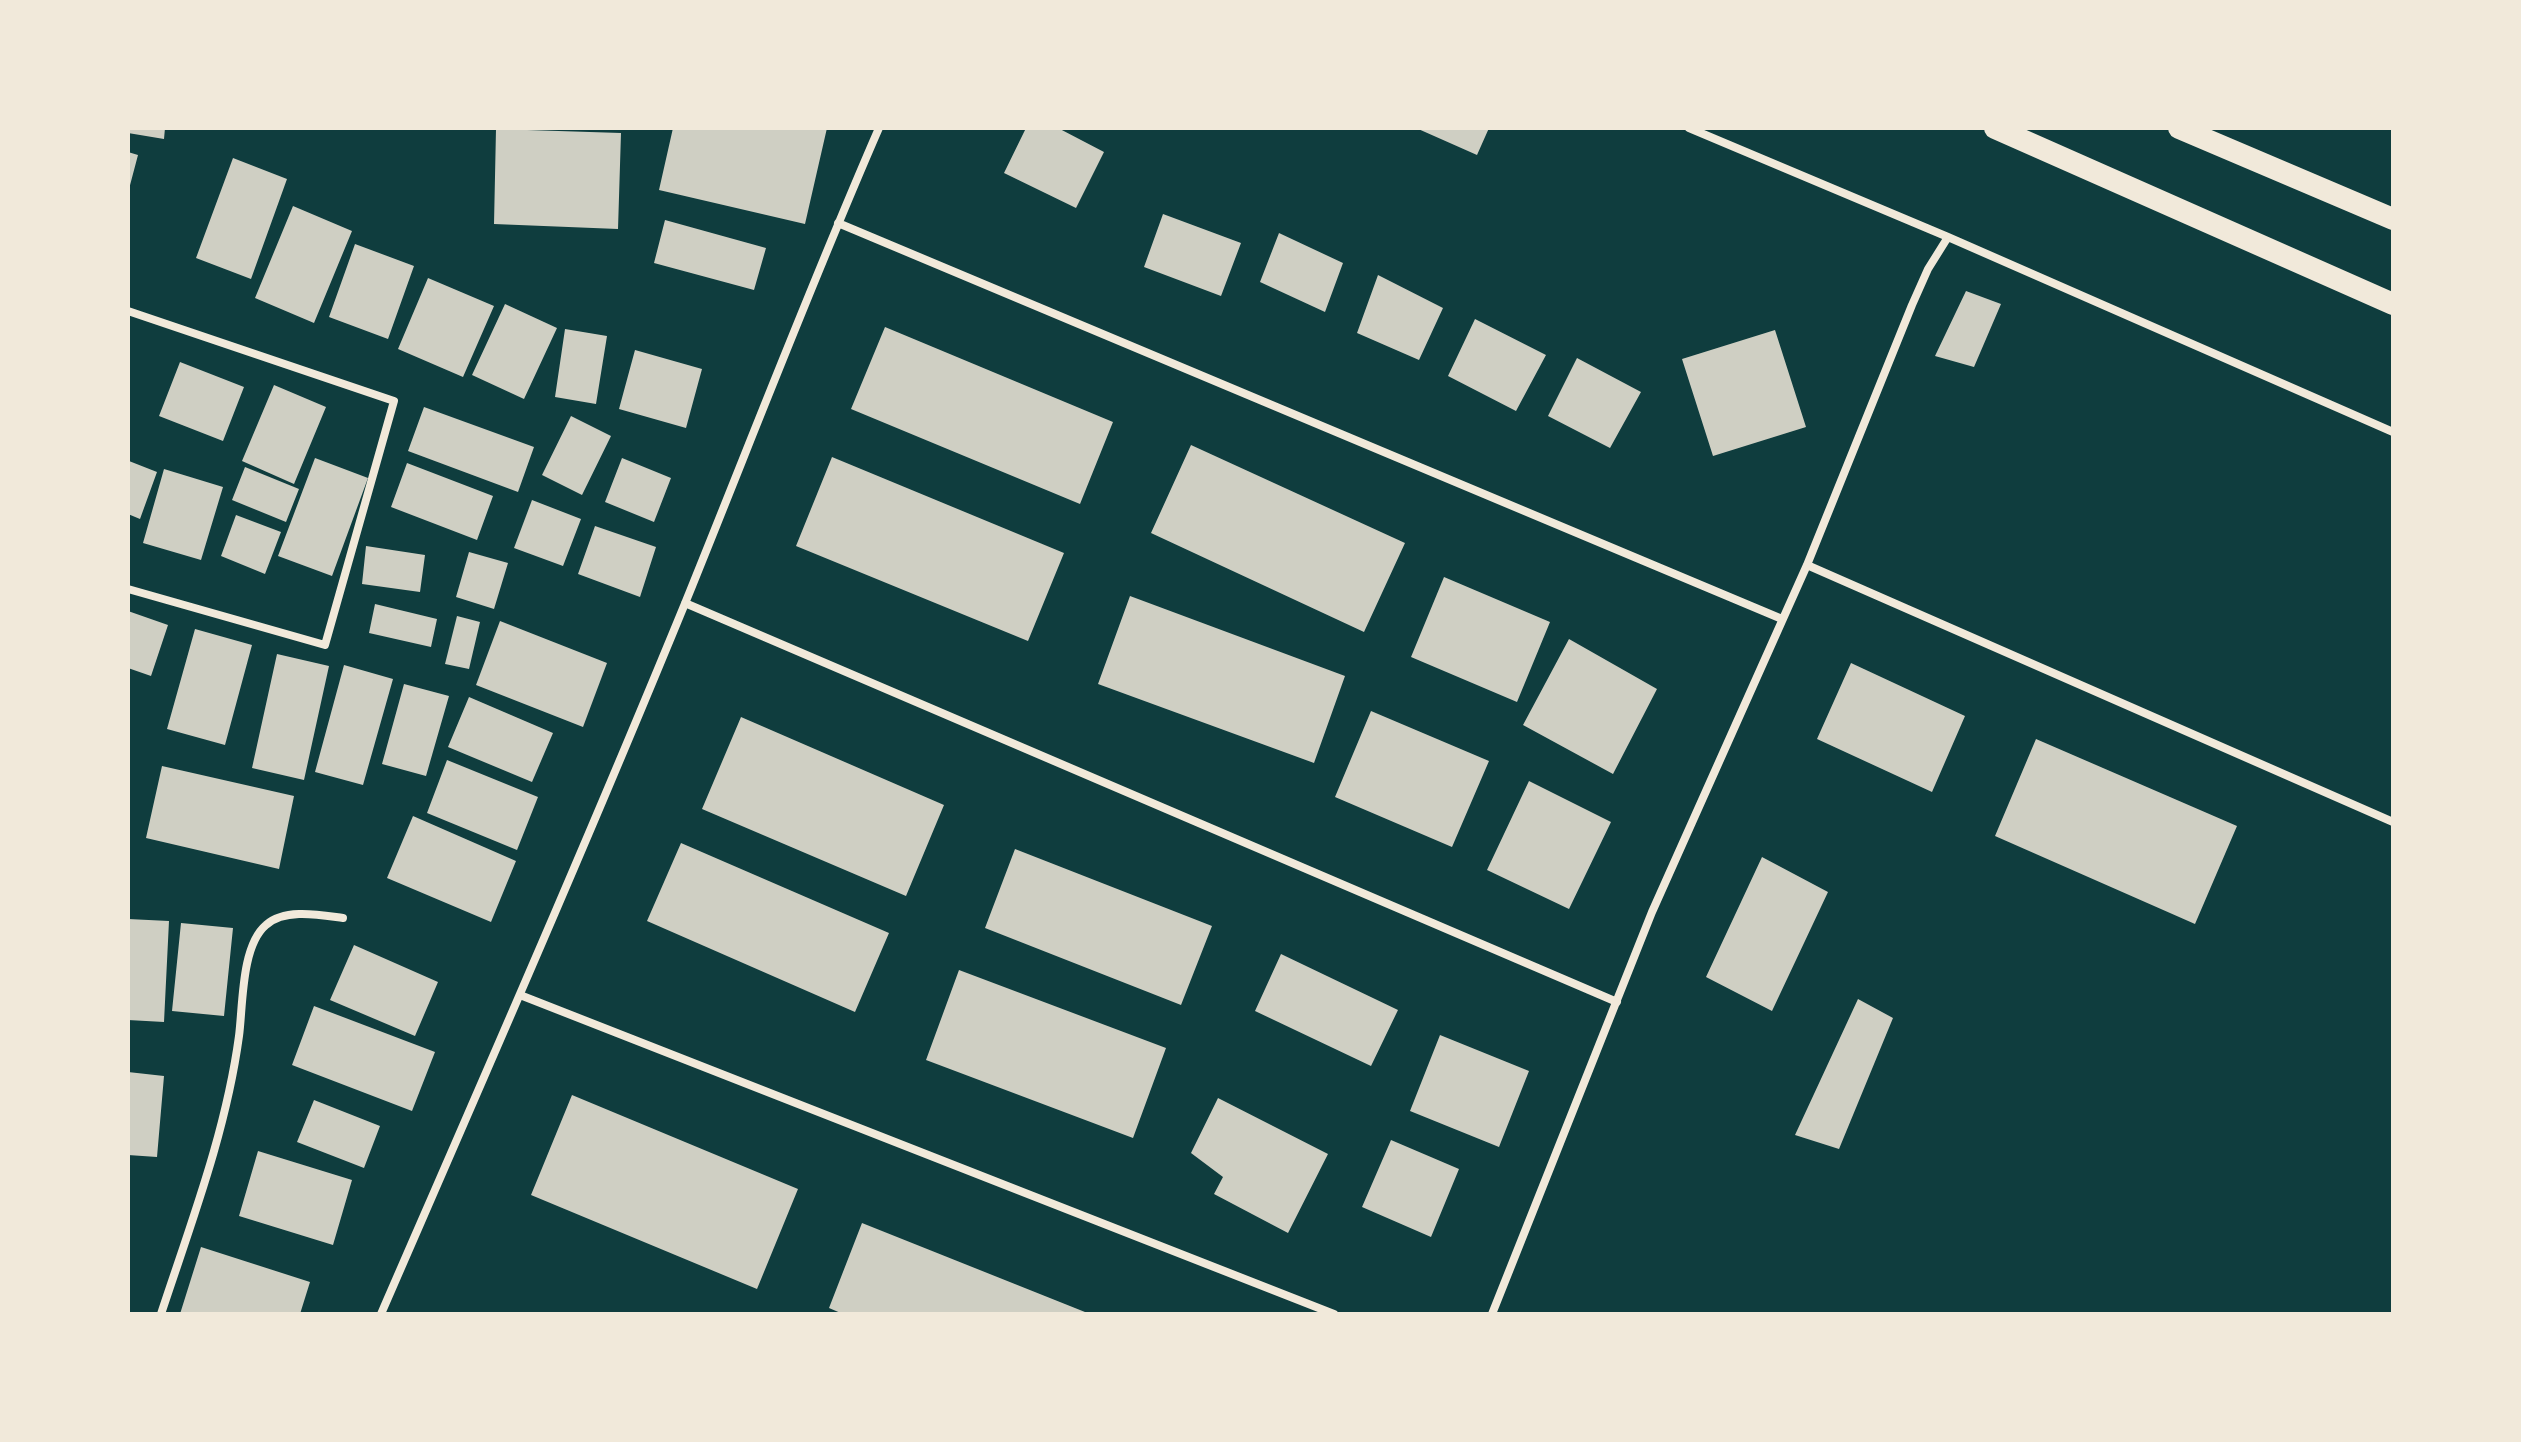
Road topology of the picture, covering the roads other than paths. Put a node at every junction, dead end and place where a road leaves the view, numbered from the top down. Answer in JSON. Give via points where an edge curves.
{"nodes":[{"id":1,"x":879,"y":128,"type":"edge"},
{"id":2,"x":1689,"y":128,"type":"edge"},
{"id":3,"x":1995,"y":128,"type":"edge"},
{"id":4,"x":2179,"y":128,"type":"edge"},
{"id":5,"x":2393,"y":219,"type":"edge"},
{"id":6,"x":838,"y":223,"type":"junction"},
{"id":7,"x":1948,"y":237,"type":"junction"},
{"id":8,"x":2393,"y":304,"type":"edge"},
{"id":9,"x":128,"y":311,"type":"edge"},
{"id":10,"x":2393,"y":432,"type":"edge"},
{"id":11,"x":1807,"y":565,"type":"junction"},
{"id":12,"x":128,"y":589,"type":"edge"},
{"id":13,"x":685,"y":603,"type":"junction"},
{"id":14,"x":1782,"y":619,"type":"junction"},
{"id":15,"x":2393,"y":822,"type":"edge"},
{"id":16,"x":343,"y":918,"type":"dead end"},
{"id":17,"x":520,"y":995,"type":"junction"},
{"id":18,"x":1617,"y":1002,"type":"junction"},
{"id":19,"x":161,"y":1314,"type":"edge"},
{"id":20,"x":381,"y":1314,"type":"edge"},
{"id":21,"x":1334,"y":1314,"type":"edge"},
{"id":22,"x":1492,"y":1314,"type":"edge"}],
"edges":[{"from":1,"to":6,"type":"street"},
{"from":2,"to":7,"type":"street"},
{"from":3,"to":8,"type":"highway"},
{"from":4,"to":5,"type":"highway"},
{"from":6,"to":13,"type":"street"},
{"from":6,"to":14,"type":"street"},
{"from":7,"to":10,"type":"street"},
{"from":7,"to":11,"type":"street","via":[[1912,305]]},
{"from":9,"to":12,"type":"street","via":[[394,401],[325,645]]},
{"from":11,"to":14,"type":"street"},
{"from":11,"to":15,"type":"street"},
{"from":13,"to":17,"type":"street"},
{"from":13,"to":18,"type":"street"},
{"from":14,"to":18,"type":"street"},
{"from":16,"to":19,"type":"street","via":[[283,916],[266,924],[253,943],[229,1094]]},
{"from":17,"to":20,"type":"street"},
{"from":17,"to":21,"type":"street"},
{"from":18,"to":22,"type":"street"}]}
